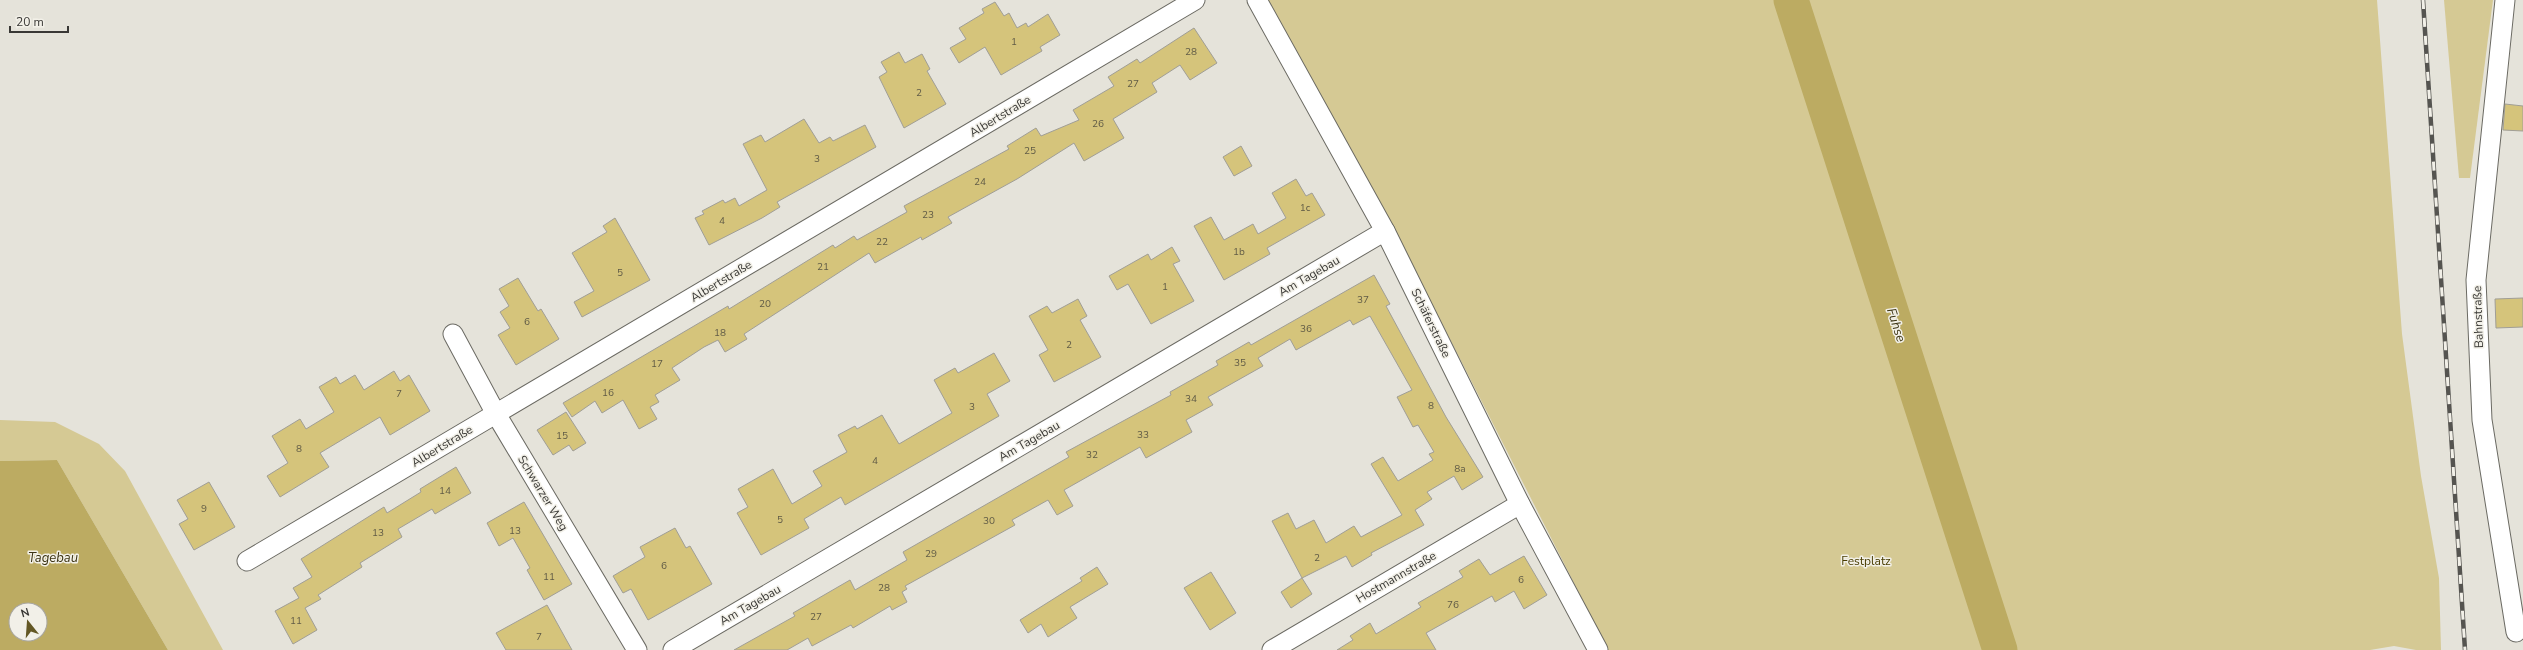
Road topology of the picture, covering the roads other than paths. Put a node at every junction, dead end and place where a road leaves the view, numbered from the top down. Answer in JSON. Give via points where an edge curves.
{"nodes":[{"id":1,"x":1195,"y":0,"type":"edge"},
{"id":2,"x":1257,"y":0,"type":"edge"},
{"id":3,"x":2505,"y":0,"type":"edge"},
{"id":4,"x":1385,"y":231,"type":"junction"},
{"id":5,"x":454,"y":334,"type":"dead end"},
{"id":6,"x":496,"y":414,"type":"junction"},
{"id":7,"x":1520,"y":504,"type":"junction"},
{"id":8,"x":247,"y":561,"type":"dead end"},
{"id":9,"x":2516,"y":632,"type":"dead end"},
{"id":10,"x":637,"y":650,"type":"edge"},
{"id":11,"x":673,"y":650,"type":"edge"},
{"id":12,"x":1272,"y":650,"type":"edge"},
{"id":13,"x":1598,"y":650,"type":"edge"}],
"edges":[{"from":1,"to":6,"type":"street","name":"Albertstraße"},
{"from":2,"to":4,"type":"street","name":"Schäferstraße"},
{"from":3,"to":9,"type":"street","name":"Bahnstraße","via":[[2476,280],[2482,420]]},
{"from":4,"to":7,"type":"street","name":"Schäferstraße"},
{"from":4,"to":11,"type":"street","name":"Am Tagebau"},
{"from":5,"to":6,"type":"street","name":"Schwarzer Weg"},
{"from":6,"to":8,"type":"street","name":"Albertstraße"},
{"from":6,"to":10,"type":"street","name":"Schwarzer Weg"},
{"from":7,"to":12,"type":"street","name":"Hostmannstraße"},
{"from":7,"to":13,"type":"street","name":"Schäferstraße"}]}
